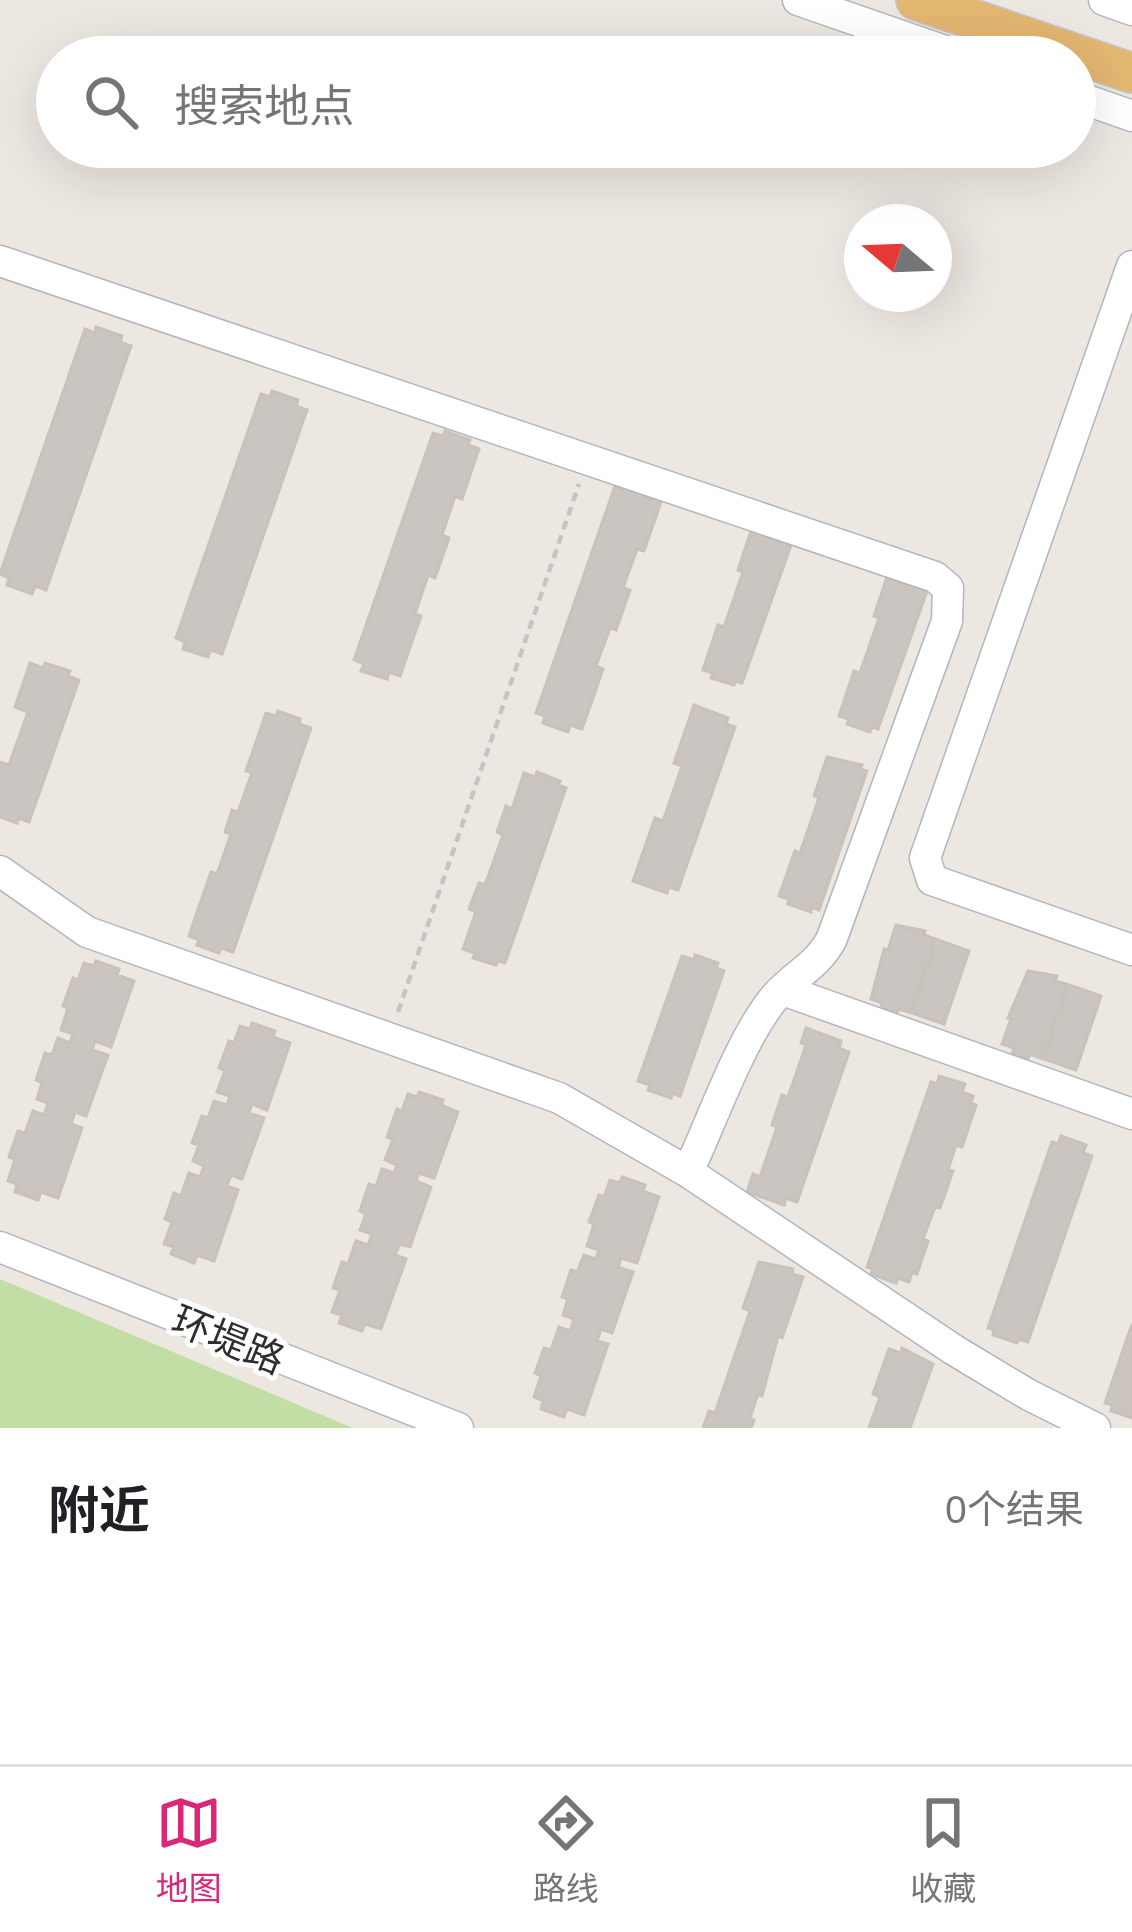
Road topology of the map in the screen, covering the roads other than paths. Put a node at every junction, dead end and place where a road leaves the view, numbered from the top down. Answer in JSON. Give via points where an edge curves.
{"nodes":[{"id":1,"x":798,"y":0,"type":"edge"},
{"id":2,"x":916,"y":0,"type":"edge"},
{"id":3,"x":994,"y":0,"type":"edge"},
{"id":4,"x":1104,"y":0,"type":"edge"},
{"id":5,"x":1132,"y":10,"type":"edge"},
{"id":6,"x":902,"y":36,"type":"edge"},
{"id":7,"x":1021,"y":36,"type":"edge"},
{"id":8,"x":1132,"y":47,"type":"edge"},
{"id":9,"x":1096,"y":62,"type":"edge"},
{"id":10,"x":1132,"y":74,"type":"edge"},
{"id":11,"x":1096,"y":103,"type":"edge"},
{"id":12,"x":1132,"y":116,"type":"edge"},
{"id":13,"x":0,"y":260,"type":"edge"},
{"id":14,"x":1132,"y":266,"type":"edge"},
{"id":15,"x":0,"y":871,"type":"edge"},
{"id":16,"x":1132,"y":950,"type":"edge"},
{"id":17,"x":783,"y":990,"type":"junction"},
{"id":18,"x":1132,"y":1114,"type":"edge"},
{"id":19,"x":688,"y":1172,"type":"junction"},
{"id":20,"x":0,"y":1247,"type":"edge"},
{"id":21,"x":458,"y":1428,"type":"edge"},
{"id":22,"x":1095,"y":1428,"type":"edge"}],
"edges":[{"from":1,"to":6,"type":"street"},
{"from":2,"to":7,"type":"main road"},
{"from":3,"to":8,"type":"main road"},
{"from":4,"to":5,"type":"street"},
{"from":9,"to":10,"type":"main road"},
{"from":11,"to":12,"type":"street"},
{"from":13,"to":17,"type":"street","via":[[935,577],[948,588],[947,621],[832,938]]},
{"from":14,"to":16,"type":"street","via":[[925,858],[932,880]]},
{"from":15,"to":19,"type":"street","via":[[87,932],[559,1098]]},
{"from":17,"to":18,"type":"street"},
{"from":17,"to":19,"type":"street","via":[[753,1032]]},
{"from":19,"to":22,"type":"street","via":[[955,1350]]},
{"from":20,"to":21,"type":"street","name":"环堤路"}]}
